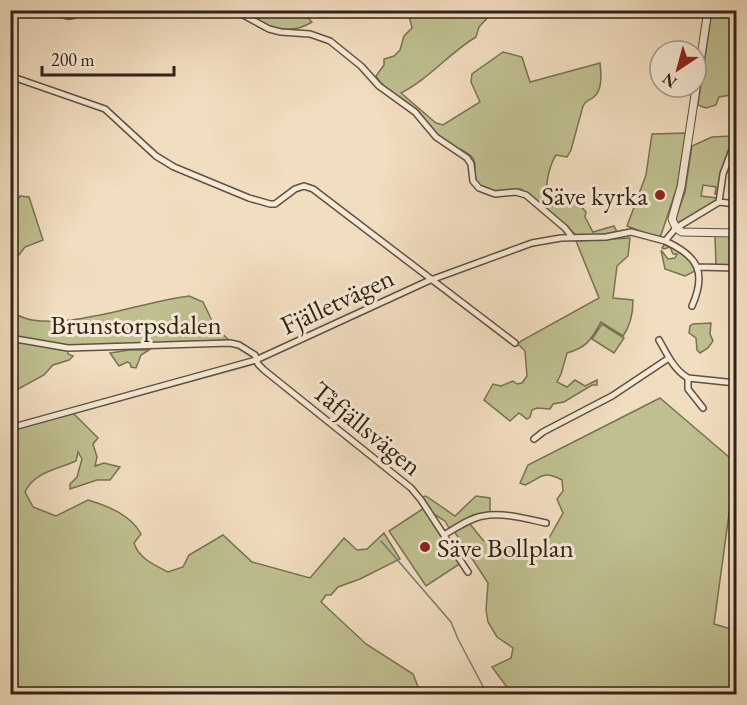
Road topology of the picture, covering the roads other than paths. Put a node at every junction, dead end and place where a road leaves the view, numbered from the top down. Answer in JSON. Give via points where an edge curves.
{"nodes":[{"id":1,"x":55,"y":10,"type":"edge"},
{"id":2,"x":80,"y":10,"type":"edge"},
{"id":3,"x":234,"y":10,"type":"edge"},
{"id":4,"x":708,"y":10,"type":"edge"},
{"id":5,"x":10,"y":76,"type":"edge"},
{"id":6,"x":736,"y":140,"type":"edge"},
{"id":7,"x":719,"y":201,"type":"junction"},
{"id":8,"x":736,"y":204,"type":"edge"},
{"id":9,"x":676,"y":228,"type":"junction"},
{"id":10,"x":736,"y":233,"type":"edge"},
{"id":11,"x":572,"y":237,"type":"junction"},
{"id":12,"x":665,"y":241,"type":"junction"},
{"id":13,"x":698,"y":267,"type":"junction"},
{"id":14,"x":736,"y":268,"type":"edge"},
{"id":15,"x":432,"y":279,"type":"junction"},
{"id":16,"x":692,"y":306,"type":"dead end"},
{"id":17,"x":10,"y":338,"type":"edge"},
{"id":18,"x":659,"y":340,"type":"dead end"},
{"id":19,"x":516,"y":343,"type":"dead end"},
{"id":20,"x":669,"y":358,"type":"junction"},
{"id":21,"x":256,"y":360,"type":"junction"},
{"id":22,"x":688,"y":378,"type":"junction"},
{"id":23,"x":736,"y":383,"type":"edge"},
{"id":24,"x":703,"y":408,"type":"dead end"},
{"id":25,"x":10,"y":428,"type":"edge"},
{"id":26,"x":534,"y":439,"type":"dead end"},
{"id":27,"x":546,"y":523,"type":"dead end"},
{"id":28,"x":444,"y":535,"type":"junction"},
{"id":29,"x":468,"y":572,"type":"dead end"},
{"id":30,"x":736,"y":690,"type":"edge"},
{"id":31,"x":734,"y":694,"type":"edge"}],
"edges":[{"from":1,"to":2,"type":"street","via":[[68,17]]},
{"from":3,"to":11,"type":"street","via":[[269,29],[330,40],[379,86],[413,110],[434,136],[466,157],[479,188],[526,195]]},
{"from":4,"to":9,"type":"street","via":[[681,187],[672,217]]},
{"from":5,"to":15,"type":"street","via":[[105,109],[156,156],[249,198],[275,204],[300,187],[313,189]]},
{"from":6,"to":7,"type":"street","via":[[723,174]]},
{"from":7,"to":8,"type":"street"},
{"from":7,"to":9,"type":"street"},
{"from":9,"to":10,"type":"street","via":[[685,233]]},
{"from":9,"to":12,"type":"street"},
{"from":11,"to":12,"type":"street","name":"Fjälletvägen","via":[[631,232]]},
{"from":11,"to":15,"type":"street","name":"Fjälletvägen","via":[[529,244]]},
{"from":12,"to":13,"type":"street","name":"Fjälletvägen","via":[[683,250]]},
{"from":13,"to":14,"type":"street"},
{"from":13,"to":16,"type":"street","via":[[699,286]]},
{"from":15,"to":19,"type":"street"},
{"from":15,"to":21,"type":"street","name":"Fjälletvägen"},
{"from":17,"to":21,"type":"street","name":"Brunstorpsdalen","via":[[68,348],[230,343],[247,349]]},
{"from":18,"to":20,"type":"street"},
{"from":20,"to":22,"type":"street"},
{"from":20,"to":26,"type":"street","via":[[613,396]]},
{"from":21,"to":25,"type":"street","name":"Fjälletvägen"},
{"from":21,"to":28,"type":"street","name":"Tåfjällsvägen","via":[[411,488]]},
{"from":22,"to":23,"type":"street"},
{"from":22,"to":24,"type":"street","via":[[688,389]]},
{"from":27,"to":28,"type":"street","via":[[486,515]]},
{"from":28,"to":29,"type":"street","name":"Tåfjällsvägen"},
{"from":30,"to":31,"type":"street"}]}
